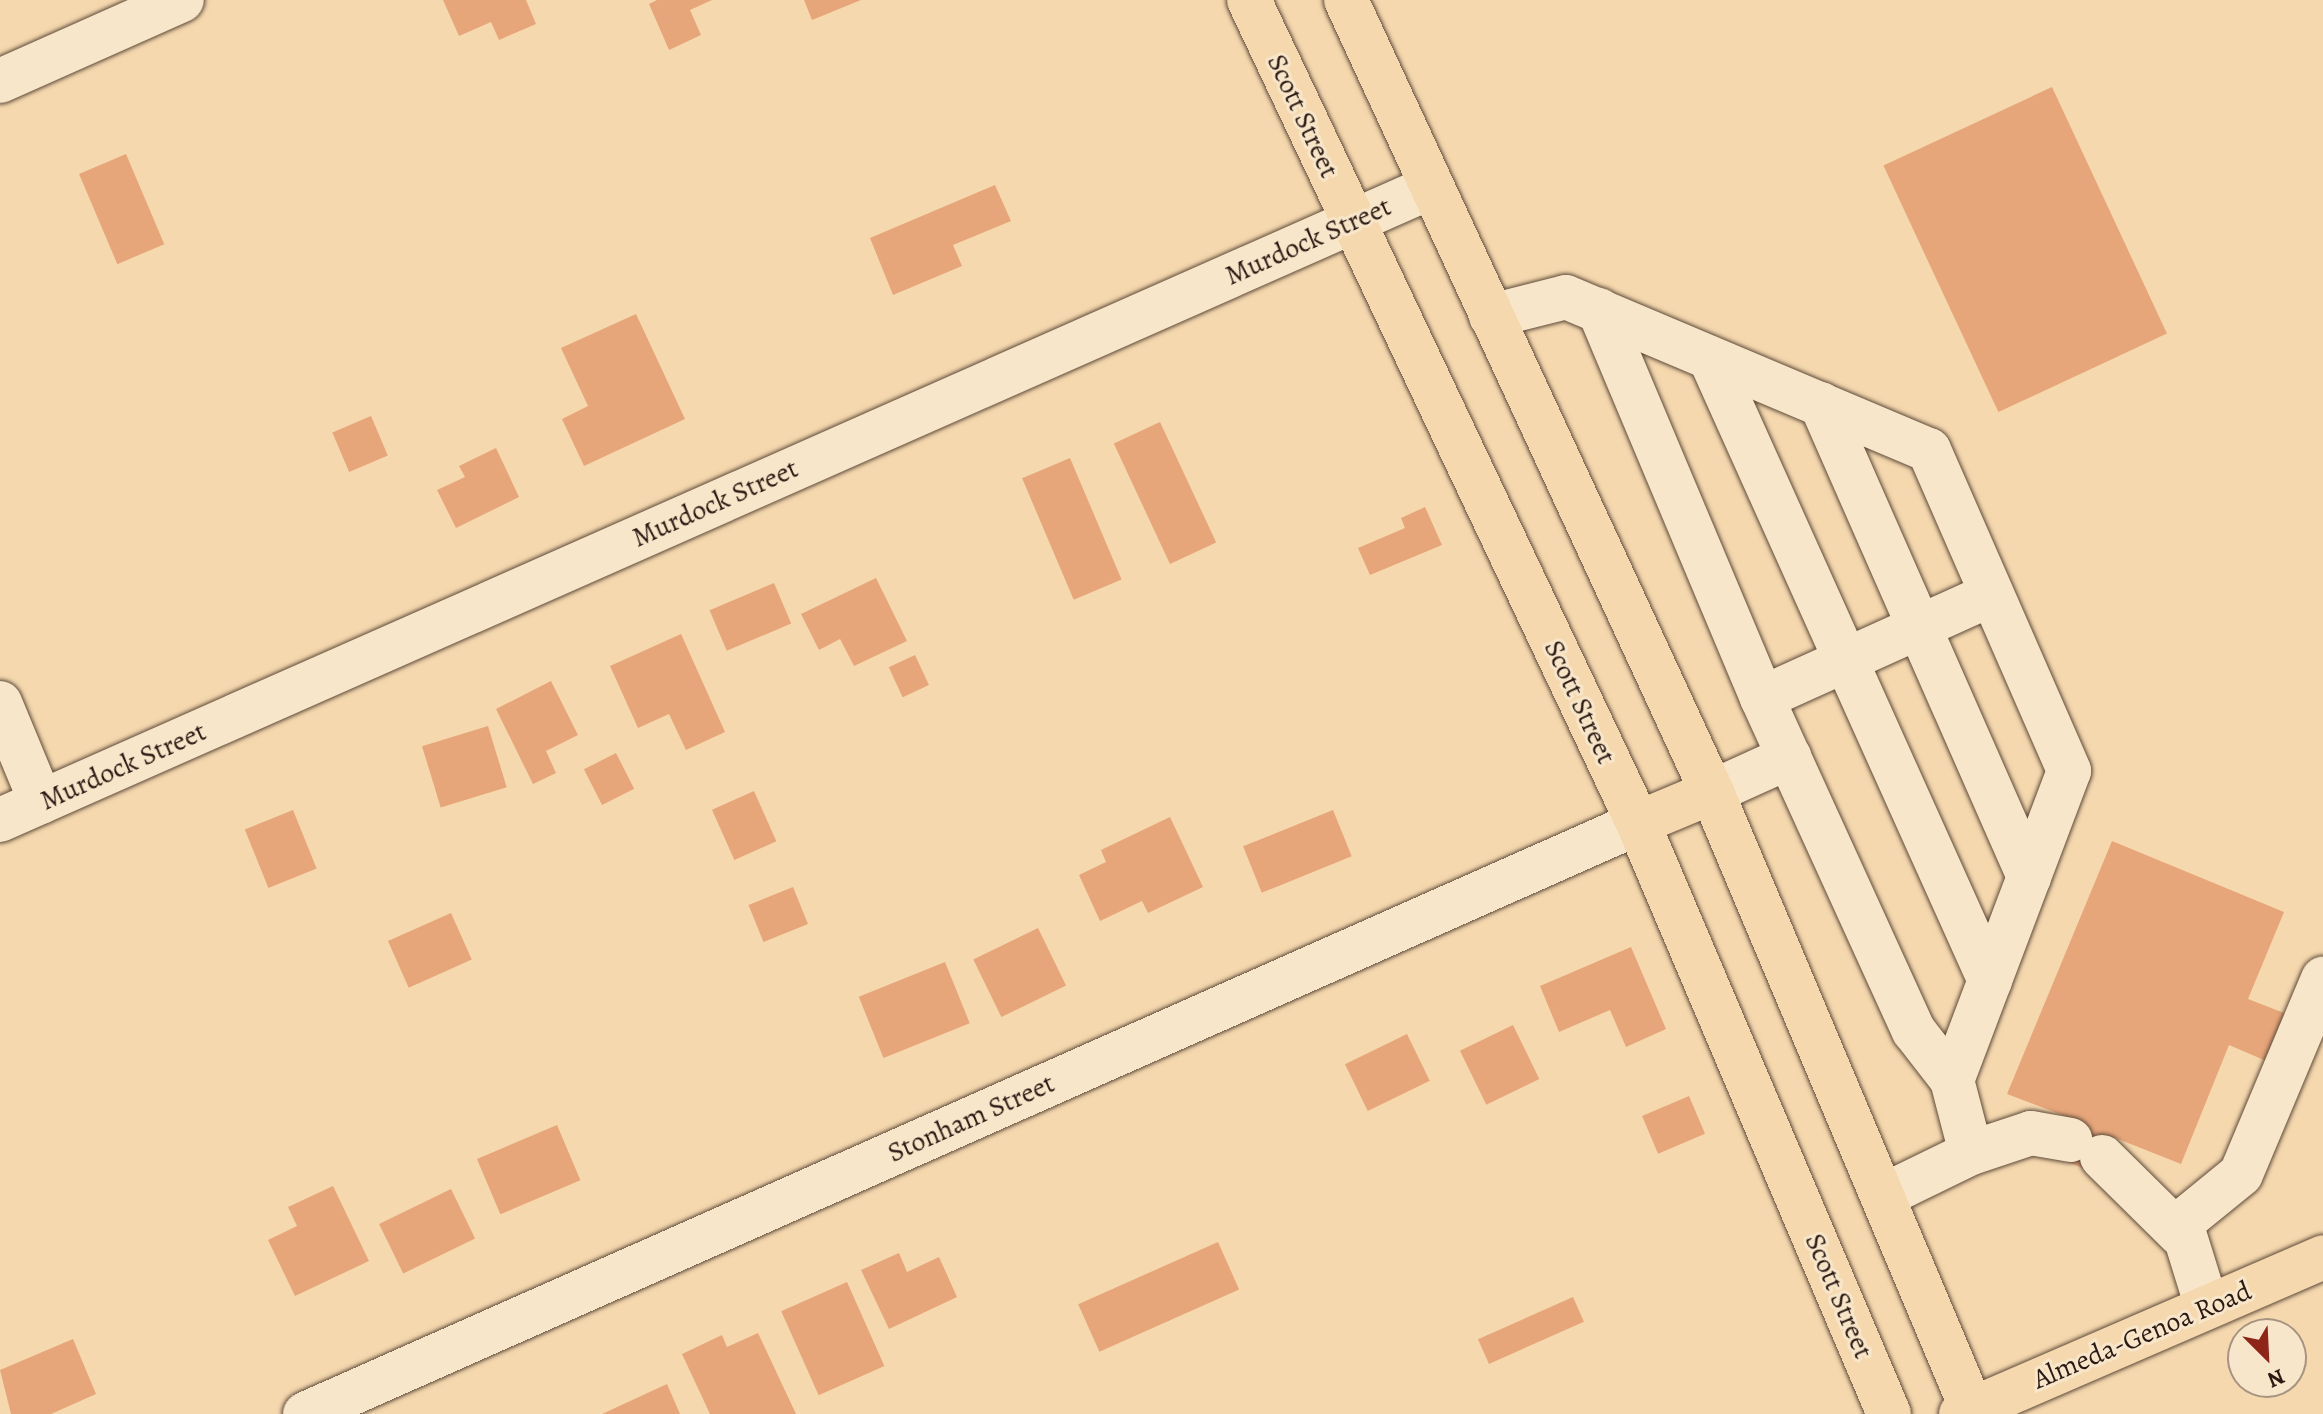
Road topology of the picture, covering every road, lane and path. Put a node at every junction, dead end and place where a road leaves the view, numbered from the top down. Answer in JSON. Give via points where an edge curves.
{"nodes":[{"id":1,"x":182,"y":0,"type":"edge"},
{"id":2,"x":1249,"y":0,"type":"edge"},
{"id":3,"x":1346,"y":0,"type":"edge"},
{"id":4,"x":0,"y":81,"type":"edge"},
{"id":5,"x":1431,"y":187,"type":"junction"},
{"id":6,"x":1352,"y":221,"type":"junction"},
{"id":7,"x":1599,"y":310,"type":"junction"},
{"id":8,"x":1491,"y":316,"type":"junction"},
{"id":9,"x":1710,"y":358,"type":"junction"},
{"id":10,"x":1821,"y":404,"type":"junction"},
{"id":11,"x":1992,"y":594,"type":"junction"},
{"id":12,"x":1916,"y":629,"type":"junction"},
{"id":13,"x":1843,"y":662,"type":"junction"},
{"id":14,"x":1762,"y":698,"type":"junction"},
{"id":15,"x":0,"y":703,"type":"edge"},
{"id":16,"x":1789,"y":757,"type":"junction"},
{"id":17,"x":1712,"y":792,"type":"junction"},
{"id":18,"x":41,"y":802,"type":"junction"},
{"id":19,"x":0,"y":820,"type":"edge"},
{"id":20,"x":1638,"y":823,"type":"junction"},
{"id":21,"x":2029,"y":877,"type":"junction"},
{"id":22,"x":2323,"y":979,"type":"edge"},
{"id":23,"x":1990,"y":981,"type":"junction"},
{"id":24,"x":1952,"y":1080,"type":"junction"},
{"id":25,"x":1971,"y":1153,"type":"junction"},
{"id":26,"x":1887,"y":1194,"type":"junction"},
{"id":27,"x":2180,"y":1234,"type":"junction"},
{"id":28,"x":2323,"y":1257,"type":"edge"},
{"id":29,"x":2207,"y":1307,"type":"junction"},
{"id":30,"x":1969,"y":1412,"type":"edge"},
{"id":31,"x":305,"y":1414,"type":"edge"},
{"id":32,"x":1889,"y":1414,"type":"edge"}],
"edges":[{"from":1,"to":4,"type":"street"},
{"from":2,"to":6,"type":"main road","name":"Scott Street"},
{"from":3,"to":5,"type":"main road"},
{"from":5,"to":6,"type":"street","name":"Murdock Street"},
{"from":5,"to":8,"type":"main road"},
{"from":6,"to":18,"type":"street","name":"Murdock Street"},
{"from":6,"to":20,"type":"main road","name":"Scott Street"},
{"from":7,"to":8,"type":"street","via":[[1566,297]]},
{"from":7,"to":9,"type":"street"},
{"from":7,"to":14,"type":"street"},
{"from":8,"to":17,"type":"main road"},
{"from":9,"to":10,"type":"street"},
{"from":9,"to":13,"type":"street"},
{"from":10,"to":11,"type":"street","via":[[1929,450]]},
{"from":10,"to":12,"type":"street"},
{"from":11,"to":12,"type":"street"},
{"from":11,"to":21,"type":"street","via":[[2069,771]]},
{"from":12,"to":13,"type":"street"},
{"from":12,"to":21,"type":"street"},
{"from":13,"to":14,"type":"street"},
{"from":13,"to":23,"type":"street"},
{"from":14,"to":16,"type":"street"},
{"from":15,"to":18,"type":"street"},
{"from":16,"to":17,"type":"street"},
{"from":16,"to":24,"type":"street","via":[[1914,1031]]},
{"from":17,"to":20,"type":"main road"},
{"from":17,"to":26,"type":"main road"},
{"from":18,"to":19,"type":"street","name":"Murdock Street"},
{"from":20,"to":31,"type":"street","name":"Stonham Street"},
{"from":20,"to":32,"type":"main road","name":"Scott Street"},
{"from":21,"to":23,"type":"street"},
{"from":22,"to":27,"type":"street","via":[[2241,1174],[2181,1223]]},
{"from":23,"to":24,"type":"street"},
{"from":24,"to":25,"type":"street"},
{"from":25,"to":26,"type":"street"},
{"from":25,"to":27,"type":"street","via":[[2031,1133],[2086,1148]]},
{"from":26,"to":30,"type":"main road"},
{"from":27,"to":29,"type":"street"},
{"from":28,"to":29,"type":"main road","name":"Almeda-Genoa Road"},
{"from":29,"to":30,"type":"main road","name":"Almeda-Genoa Road"}]}
